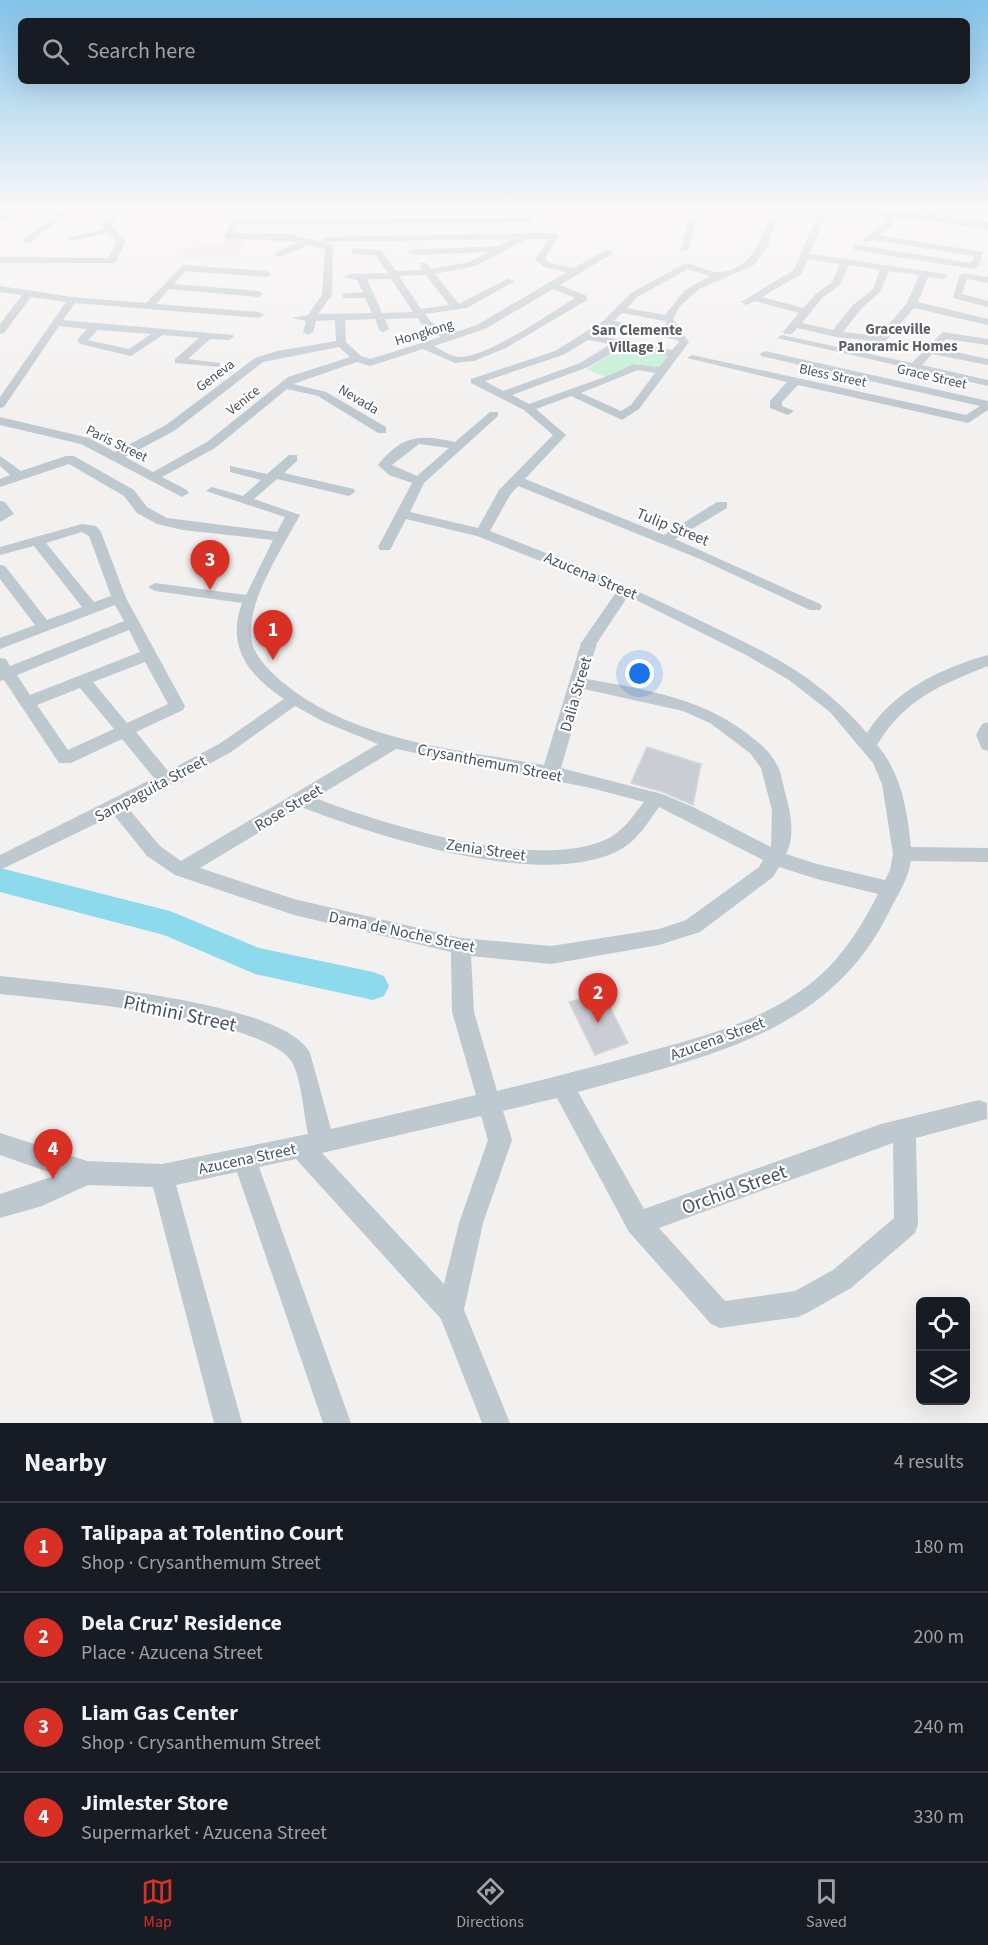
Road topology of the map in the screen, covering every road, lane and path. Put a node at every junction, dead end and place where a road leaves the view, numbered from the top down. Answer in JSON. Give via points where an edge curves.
{"nodes":[{"id":1,"x":177,"y":274,"type":"edge"},
{"id":2,"x":327,"y":274,"type":"edge"},
{"id":3,"x":400,"y":274,"type":"edge"},
{"id":4,"x":431,"y":274,"type":"edge"},
{"id":5,"x":568,"y":274,"type":"edge"},
{"id":6,"x":672,"y":274,"type":"edge"},
{"id":7,"x":713,"y":274,"type":"edge"},
{"id":8,"x":723,"y":274,"type":"edge"},
{"id":9,"x":795,"y":274,"type":"edge"},
{"id":10,"x":840,"y":274,"type":"edge"},
{"id":11,"x":883,"y":274,"type":"edge"},
{"id":12,"x":924,"y":274,"type":"edge"},
{"id":13,"x":933,"y":274,"type":"edge"},
{"id":14,"x":393,"y":275,"type":"junction"},
{"id":15,"x":718,"y":276,"type":"junction"},
{"id":16,"x":943,"y":276,"type":"dead end"},
{"id":17,"x":348,"y":277,"type":"dead end"},
{"id":18,"x":361,"y":277,"type":"junction"},
{"id":19,"x":988,"y":280,"type":"edge"},
{"id":20,"x":551,"y":285,"type":"junction"},
{"id":21,"x":167,"y":286,"type":"junction"},
{"id":22,"x":509,"y":286,"type":"dead end"},
{"id":23,"x":0,"y":289,"type":"edge"},
{"id":24,"x":29,"y":293,"type":"junction"},
{"id":25,"x":258,"y":294,"type":"dead end"},
{"id":26,"x":369,"y":295,"type":"junction"},
{"id":27,"x":519,"y":295,"type":"dead end"},
{"id":28,"x":346,"y":296,"type":"dead end"},
{"id":29,"x":530,"y":298,"type":"junction"},
{"id":30,"x":72,"y":300,"type":"junction"},
{"id":31,"x":912,"y":304,"type":"junction"},
{"id":32,"x":988,"y":304,"type":"edge"},
{"id":33,"x":149,"y":306,"type":"junction"},
{"id":34,"x":457,"y":308,"type":"junction"},
{"id":35,"x":622,"y":310,"type":"junction"},
{"id":36,"x":805,"y":312,"type":"junction"},
{"id":37,"x":419,"y":314,"type":"junction"},
{"id":38,"x":259,"y":315,"type":"dead end"},
{"id":39,"x":379,"y":316,"type":"junction"},
{"id":40,"x":340,"y":317,"type":"junction"},
{"id":41,"x":297,"y":318,"type":"dead end"},
{"id":42,"x":312,"y":318,"type":"junction"},
{"id":43,"x":668,"y":320,"type":"junction"},
{"id":44,"x":607,"y":322,"type":"junction"},
{"id":45,"x":988,"y":322,"type":"edge"},
{"id":46,"x":56,"y":323,"type":"junction"},
{"id":47,"x":795,"y":324,"type":"junction"},
{"id":48,"x":96,"y":326,"type":"junction"},
{"id":49,"x":384,"y":329,"type":"dead end"},
{"id":50,"x":163,"y":330,"type":"junction"},
{"id":51,"x":0,"y":332,"type":"edge"},
{"id":52,"x":308,"y":332,"type":"dead end"},
{"id":53,"x":208,"y":334,"type":"junction"},
{"id":54,"x":836,"y":334,"type":"junction"},
{"id":55,"x":586,"y":336,"type":"junction"},
{"id":56,"x":229,"y":337,"type":"dead end"},
{"id":57,"x":450,"y":338,"type":"junction"},
{"id":58,"x":683,"y":338,"type":"junction"},
{"id":59,"x":782,"y":338,"type":"junction"},
{"id":60,"x":988,"y":342,"type":"edge"},
{"id":61,"x":341,"y":343,"type":"junction"},
{"id":62,"x":621,"y":344,"type":"junction"},
{"id":63,"x":425,"y":346,"type":"junction"},
{"id":64,"x":827,"y":348,"type":"junction"},
{"id":65,"x":928,"y":350,"type":"junction"},
{"id":66,"x":675,"y":354,"type":"junction"},
{"id":67,"x":765,"y":354,"type":"junction"},
{"id":68,"x":357,"y":358,"type":"junction"},
{"id":69,"x":692,"y":358,"type":"dead end"},
{"id":70,"x":988,"y":362,"type":"edge"},
{"id":71,"x":216,"y":365,"type":"dead end"},
{"id":72,"x":815,"y":365,"type":"junction"},
{"id":73,"x":914,"y":367,"type":"junction"},
{"id":74,"x":661,"y":371,"type":"junction"},
{"id":75,"x":749,"y":371,"type":"junction"},
{"id":76,"x":794,"y":382,"type":"junction"},
{"id":77,"x":988,"y":383,"type":"edge"},
{"id":78,"x":285,"y":385,"type":"junction"},
{"id":79,"x":573,"y":393,"type":"junction"},
{"id":80,"x":504,"y":394,"type":"junction"},
{"id":81,"x":988,"y":404,"type":"edge"},
{"id":82,"x":0,"y":405,"type":"edge"},
{"id":83,"x":528,"y":408,"type":"junction"},
{"id":84,"x":788,"y":411,"type":"dead end"},
{"id":85,"x":494,"y":414,"type":"dead end"},
{"id":86,"x":0,"y":421,"type":"edge"},
{"id":87,"x":382,"y":430,"type":"dead end"},
{"id":88,"x":456,"y":446,"type":"junction"},
{"id":89,"x":116,"y":457,"type":"junction"},
{"id":90,"x":293,"y":458,"type":"dead end"},
{"id":91,"x":0,"y":460,"type":"edge"},
{"id":92,"x":234,"y":469,"type":"dead end"},
{"id":93,"x":20,"y":476,"type":"junction"},
{"id":94,"x":153,"y":477,"type":"junction"},
{"id":95,"x":274,"y":477,"type":"junction"},
{"id":96,"x":516,"y":480,"type":"junction"},
{"id":97,"x":419,"y":481,"type":"junction"},
{"id":98,"x":0,"y":483,"type":"edge"},
{"id":99,"x":212,"y":491,"type":"dead end"},
{"id":100,"x":349,"y":492,"type":"dead end"},
{"id":101,"x":182,"y":493,"type":"dead end"},
{"id":102,"x":246,"y":500,"type":"junction"},
{"id":103,"x":0,"y":505,"type":"edge"},
{"id":104,"x":722,"y":505,"type":"dead end"},
{"id":105,"x":402,"y":514,"type":"junction"},
{"id":106,"x":0,"y":518,"type":"edge"},
{"id":107,"x":482,"y":533,"type":"junction"},
{"id":108,"x":282,"y":537,"type":"junction"},
{"id":109,"x":664,"y":540,"type":"junction"},
{"id":110,"x":37,"y":541,"type":"junction"},
{"id":111,"x":385,"y":547,"type":"dead end"},
{"id":112,"x":0,"y":551,"type":"edge"},
{"id":113,"x":0,"y":569,"type":"edge"},
{"id":114,"x":155,"y":587,"type":"dead end"},
{"id":115,"x":625,"y":589,"type":"junction"},
{"id":116,"x":119,"y":598,"type":"junction"},
{"id":117,"x":251,"y":600,"type":"junction"},
{"id":118,"x":815,"y":608,"type":"dead end"},
{"id":119,"x":92,"y":609,"type":"junction"},
{"id":120,"x":132,"y":624,"type":"junction"},
{"id":121,"x":44,"y":627,"type":"junction"},
{"id":122,"x":0,"y":644,"type":"edge"},
{"id":123,"x":148,"y":654,"type":"junction"},
{"id":124,"x":988,"y":660,"type":"edge"},
{"id":125,"x":2,"y":670,"type":"edge"},
{"id":126,"x":83,"y":681,"type":"junction"},
{"id":127,"x":576,"y":682,"type":"junction"},
{"id":128,"x":293,"y":700,"type":"junction"},
{"id":129,"x":28,"y":702,"type":"junction"},
{"id":130,"x":988,"y":728,"type":"edge"},
{"id":131,"x":125,"y":731,"type":"junction"},
{"id":132,"x":393,"y":743,"type":"junction"},
{"id":133,"x":868,"y":744,"type":"junction"},
{"id":134,"x":988,"y":745,"type":"edge"},
{"id":135,"x":551,"y":772,"type":"junction"},
{"id":136,"x":166,"y":780,"type":"junction"},
{"id":137,"x":656,"y":799,"type":"junction"},
{"id":138,"x":301,"y":800,"type":"junction"},
{"id":139,"x":117,"y":806,"type":"junction"},
{"id":140,"x":902,"y":854,"type":"junction"},
{"id":141,"x":988,"y":855,"type":"edge"},
{"id":142,"x":776,"y":857,"type":"junction"},
{"id":143,"x":0,"y":863,"type":"edge"},
{"id":144,"x":182,"y":870,"type":"junction"},
{"id":145,"x":891,"y":889,"type":"junction"},
{"id":146,"x":461,"y":946,"type":"junction"},
{"id":147,"x":0,"y":985,"type":"edge"},
{"id":148,"x":563,"y":1086,"type":"junction"},
{"id":149,"x":491,"y":1104,"type":"junction"},
{"id":150,"x":979,"y":1111,"type":"dead end"},
{"id":151,"x":904,"y":1128,"type":"junction"},
{"id":152,"x":0,"y":1144,"type":"edge"},
{"id":153,"x":311,"y":1144,"type":"junction"},
{"id":154,"x":245,"y":1160,"type":"junction"},
{"id":155,"x":87,"y":1173,"type":"junction"},
{"id":156,"x":162,"y":1176,"type":"junction"},
{"id":157,"x":0,"y":1206,"type":"edge"},
{"id":158,"x":638,"y":1223,"type":"junction"},
{"id":159,"x":451,"y":1310,"type":"junction"},
{"id":160,"x":228,"y":1423,"type":"edge"},
{"id":161,"x":337,"y":1423,"type":"edge"},
{"id":162,"x":496,"y":1423,"type":"edge"}],
"edges":[{"from":1,"to":21,"type":"street"},
{"from":2,"to":42,"type":"street","via":[[327,295]]},
{"from":3,"to":14,"type":"street"},
{"from":4,"to":34,"type":"street"},
{"from":5,"to":20,"type":"street","name":"Hongkong"},
{"from":6,"to":35,"type":"street","via":[[634,295]]},
{"from":7,"to":15,"type":"street"},
{"from":8,"to":15,"type":"street"},
{"from":9,"to":36,"type":"street","via":[[749,300]]},
{"from":10,"to":36,"type":"street","via":[[836,284]]},
{"from":11,"to":54,"type":"street","via":[[877,290],[857,307]]},
{"from":12,"to":31,"type":"street"},
{"from":13,"to":16,"type":"street"},
{"from":14,"to":18,"type":"street"},
{"from":14,"to":37,"type":"street"},
{"from":15,"to":43,"type":"street","via":[[683,295],[674,304]]},
{"from":17,"to":18,"type":"street"},
{"from":18,"to":26,"type":"street"},
{"from":19,"to":32,"type":"street","via":[[964,276],[957,296]]},
{"from":20,"to":29,"type":"street","name":"Hongkong"},
{"from":20,"to":63,"type":"street","via":[[583,298],[495,350],[471,359],[459,360]]},
{"from":21,"to":25,"type":"street"},
{"from":21,"to":33,"type":"street"},
{"from":22,"to":34,"type":"street"},
{"from":23,"to":24,"type":"street"},
{"from":24,"to":30,"type":"street"},
{"from":24,"to":51,"type":"street"},
{"from":26,"to":28,"type":"street"},
{"from":26,"to":39,"type":"street"},
{"from":27,"to":29,"type":"street"},
{"from":29,"to":57,"type":"street","name":"Hongkong","via":[[481,327]]},
{"from":30,"to":33,"type":"street"},
{"from":30,"to":46,"type":"street"},
{"from":31,"to":45,"type":"street"},
{"from":31,"to":54,"type":"street","via":[[882,339]]},
{"from":33,"to":38,"type":"street"},
{"from":34,"to":37,"type":"street"},
{"from":35,"to":43,"type":"street"},
{"from":35,"to":44,"type":"street"},
{"from":36,"to":47,"type":"street"},
{"from":37,"to":39,"type":"street"},
{"from":37,"to":57,"type":"street"},
{"from":39,"to":40,"type":"street"},
{"from":39,"to":49,"type":"street"},
{"from":40,"to":42,"type":"street"},
{"from":40,"to":61,"type":"street"},
{"from":41,"to":42,"type":"street"},
{"from":42,"to":52,"type":"street"},
{"from":43,"to":58,"type":"street"},
{"from":44,"to":55,"type":"street"},
{"from":44,"to":58,"type":"street"},
{"from":46,"to":48,"type":"street"},
{"from":46,"to":82,"type":"street"},
{"from":47,"to":54,"type":"street"},
{"from":47,"to":59,"type":"street"},
{"from":48,"to":50,"type":"street"},
{"from":48,"to":50,"type":"street","via":[[84,342],[131,353]]},
{"from":50,"to":53,"type":"street"},
{"from":53,"to":56,"type":"street"},
{"from":53,"to":71,"type":"street","via":[[179,361]]},
{"from":55,"to":62,"type":"street"},
{"from":55,"to":80,"type":"street","via":[[559,353],[475,381]]},
{"from":57,"to":63,"type":"street","name":"Hongkong"},
{"from":58,"to":66,"type":"street"},
{"from":59,"to":64,"type":"street"},
{"from":59,"to":67,"type":"street"},
{"from":60,"to":65,"type":"street","via":[[945,335]]},
{"from":61,"to":68,"type":"street"},
{"from":61,"to":89,"type":"street","name":"Geneva","via":[[259,360],[170,428]]},
{"from":62,"to":66,"type":"street"},
{"from":62,"to":80,"type":"street","via":[[584,365]]},
{"from":63,"to":68,"type":"street","name":"Hongkong","via":[[370,363]]},
{"from":64,"to":72,"type":"street"},
{"from":64,"to":73,"type":"street"},
{"from":65,"to":70,"type":"street"},
{"from":65,"to":73,"type":"street"},
{"from":66,"to":74,"type":"street"},
{"from":67,"to":72,"type":"street","name":"Grace Street"},
{"from":67,"to":75,"type":"street"},
{"from":68,"to":78,"type":"street","name":"Venice","via":[[305,373]]},
{"from":69,"to":75,"type":"street","name":"Bless Street"},
{"from":72,"to":81,"type":"street","name":"Grace Street"},
{"from":73,"to":77,"type":"street"},
{"from":74,"to":79,"type":"street","via":[[636,366]]},
{"from":74,"to":79,"type":"street","via":[[635,407],[622,416]]},
{"from":75,"to":76,"type":"street","name":"Bless Street"},
{"from":76,"to":81,"type":"street","name":"Bless Street","via":[[968,419]]},
{"from":76,"to":84,"type":"street","via":[[776,401],[776,408]]},
{"from":78,"to":87,"type":"street","name":"Nevada","via":[[322,394]]},
{"from":78,"to":94,"type":"street","name":"Venice","via":[[210,445]]},
{"from":79,"to":83,"type":"street"},
{"from":80,"to":83,"type":"street"},
{"from":83,"to":96,"type":"street","via":[[561,435]]},
{"from":85,"to":88,"type":"street"},
{"from":86,"to":89,"type":"street","name":"Paris Street","via":[[85,441]]},
{"from":88,"to":97,"type":"street"},
{"from":88,"to":97,"type":"street","via":[[427,438],[415,440],[384,465]]},
{"from":89,"to":94,"type":"street","name":"Paris Street"},
{"from":90,"to":95,"type":"street"},
{"from":91,"to":93,"type":"street"},
{"from":92,"to":95,"type":"street"},
{"from":93,"to":98,"type":"street"},
{"from":93,"to":108,"type":"street","via":[[70,459],[129,493],[142,510],[162,521]]},
{"from":94,"to":101,"type":"street","name":"Paris Street"},
{"from":95,"to":100,"type":"street"},
{"from":95,"to":102,"type":"street"},
{"from":96,"to":107,"type":"street","via":[[504,493]]},
{"from":96,"to":109,"type":"street","name":"Tulip Street"},
{"from":97,"to":105,"type":"street"},
{"from":99,"to":102,"type":"street"},
{"from":102,"to":108,"type":"street","name":"Crysanthemum Street","via":[[293,515]]},
{"from":103,"to":106,"type":"street","via":[[7,514]]},
{"from":104,"to":109,"type":"street"},
{"from":105,"to":107,"type":"street","name":"Azucena Street"},
{"from":105,"to":111,"type":"street"},
{"from":107,"to":115,"type":"street","name":"Azucena Street"},
{"from":108,"to":117,"type":"street","name":"Crysanthemum Street"},
{"from":109,"to":118,"type":"street","name":"Tulip Street"},
{"from":110,"to":112,"type":"street"},
{"from":110,"to":116,"type":"street","via":[[91,529]]},
{"from":110,"to":119,"type":"street"},
{"from":113,"to":121,"type":"street"},
{"from":114,"to":117,"type":"street"},
{"from":115,"to":127,"type":"street","name":"Dalia Street","via":[[589,643]]},
{"from":115,"to":133,"type":"street","name":"Azucena Street","via":[[700,624],[795,676],[836,708]]},
{"from":116,"to":119,"type":"street"},
{"from":116,"to":120,"type":"street"},
{"from":117,"to":128,"type":"street","name":"Crysanthemum Street","via":[[242,638],[268,678]]},
{"from":119,"to":121,"type":"street"},
{"from":120,"to":123,"type":"street"},
{"from":120,"to":125,"type":"street"},
{"from":121,"to":122,"type":"street"},
{"from":123,"to":126,"type":"street"},
{"from":123,"to":131,"type":"street","via":[[177,706]]},
{"from":124,"to":133,"type":"street","via":[[913,693],[886,718]]},
{"from":125,"to":129,"type":"street"},
{"from":126,"to":129,"type":"street"},
{"from":126,"to":131,"type":"street"},
{"from":127,"to":135,"type":"street","name":"Dalia Street"},
{"from":127,"to":142,"type":"street","name":"Dama de Noche Street","via":[[689,707],[716,718],[756,749],[775,782],[783,830]]},
{"from":128,"to":132,"type":"street","name":"Crysanthemum Street"},
{"from":128,"to":136,"type":"street","name":"Sampaguita Street","via":[[225,748]]},
{"from":129,"to":131,"type":"street","via":[[65,759]]},
{"from":130,"to":134,"type":"street","via":[[984,735]]},
{"from":131,"to":136,"type":"street"},
{"from":132,"to":135,"type":"street","name":"Crysanthemum Street"},
{"from":132,"to":138,"type":"street","name":"Rose Street"},
{"from":133,"to":140,"type":"street","name":"Azucena Street","via":[[891,784]]},
{"from":135,"to":137,"type":"street","name":"Crysanthemum Street"},
{"from":136,"to":139,"type":"street","name":"Sampaguita Street"},
{"from":137,"to":138,"type":"street","name":"Zenia Street","via":[[641,821],[610,846],[586,853],[555,855],[461,847],[352,821]]},
{"from":137,"to":142,"type":"street","name":"Crysanthemum Street"},
{"from":138,"to":144,"type":"street","name":"Rose Street"},
{"from":139,"to":143,"type":"street","name":"Sampaguita Street"},
{"from":139,"to":144,"type":"street","name":"Dama de Noche Street","via":[[143,840],[170,865]]},
{"from":140,"to":141,"type":"street"},
{"from":140,"to":145,"type":"street","name":"Azucena Street"},
{"from":142,"to":145,"type":"street","name":"Crysanthemum Street"},
{"from":142,"to":146,"type":"street","name":"Dama de Noche Street","via":[[766,872],[729,903],[693,926],[659,937],[551,956]]},
{"from":144,"to":146,"type":"street","name":"Dama de Noche Street","via":[[294,908]]},
{"from":145,"to":148,"type":"street","name":"Azucena Street","via":[[853,953],[818,990],[771,1019],[712,1044]]},
{"from":146,"to":149,"type":"street","via":[[462,1012]]},
{"from":147,"to":153,"type":"street","name":"Pitmini Street","via":[[91,995],[213,1016],[274,1035],[300,1055]]},
{"from":148,"to":149,"type":"street","name":"Azucena Street"},
{"from":148,"to":158,"type":"street"},
{"from":149,"to":153,"type":"street","name":"Azucena Street"},
{"from":149,"to":159,"type":"street","via":[[500,1140],[471,1223]]},
{"from":150,"to":151,"type":"street","name":"Orchid Street"},
{"from":151,"to":158,"type":"street","name":"Orchid Street"},
{"from":151,"to":158,"type":"street","via":[[906,1224],[842,1279],[798,1304],[720,1315]]},
{"from":152,"to":155,"type":"street","name":"Azucena Street"},
{"from":153,"to":154,"type":"street","name":"Azucena Street"},
{"from":153,"to":159,"type":"street"},
{"from":154,"to":156,"type":"street","name":"Azucena Street"},
{"from":154,"to":161,"type":"street"},
{"from":155,"to":156,"type":"street","name":"Azucena Street"},
{"from":155,"to":157,"type":"street","via":[[42,1194]]},
{"from":156,"to":160,"type":"street"},
{"from":159,"to":162,"type":"street"}]}
